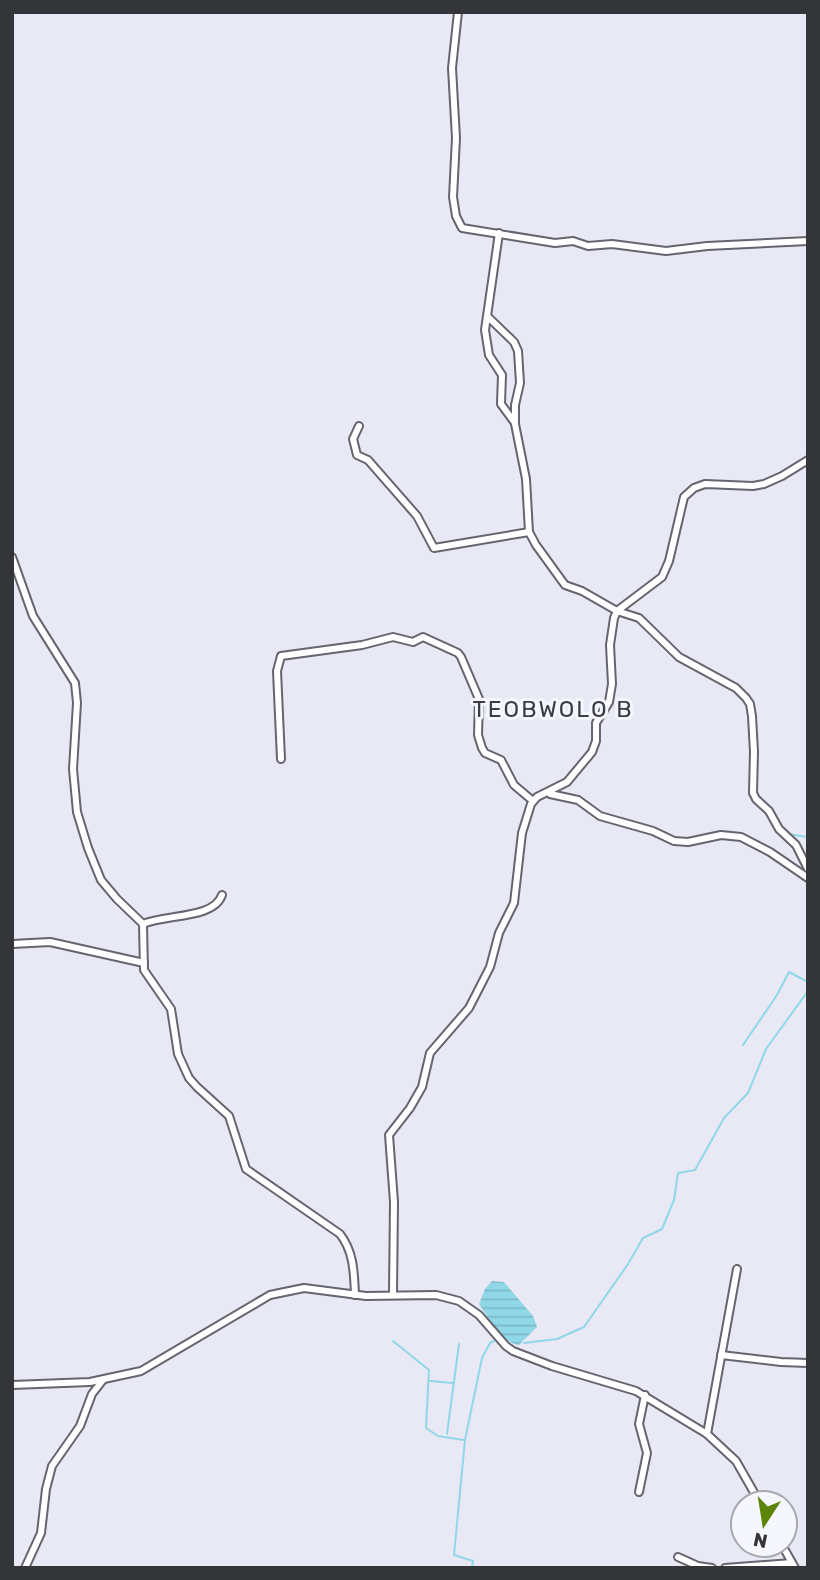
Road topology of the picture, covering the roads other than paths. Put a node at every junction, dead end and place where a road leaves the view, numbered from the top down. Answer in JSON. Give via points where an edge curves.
{"nodes":[{"id":1,"x":458,"y":12,"type":"edge"},
{"id":2,"x":499,"y":233,"type":"junction"},
{"id":3,"x":808,"y":241,"type":"edge"},
{"id":4,"x":487,"y":316,"type":"junction"},
{"id":5,"x":515,"y":424,"type":"junction"},
{"id":6,"x":359,"y":426,"type":"dead end"},
{"id":7,"x":808,"y":460,"type":"edge"},
{"id":8,"x":529,"y":532,"type":"junction"},
{"id":9,"x":12,"y":557,"type":"edge"},
{"id":10,"x":617,"y":611,"type":"junction"},
{"id":11,"x":281,"y":759,"type":"dead end"},
{"id":12,"x":544,"y":794,"type":"junction"},
{"id":13,"x":533,"y":801,"type":"junction"},
{"id":14,"x":808,"y":869,"type":"edge"},
{"id":15,"x":808,"y":878,"type":"edge"},
{"id":16,"x":222,"y":895,"type":"dead end"},
{"id":17,"x":143,"y":924,"type":"junction"},
{"id":18,"x":12,"y":944,"type":"edge"},
{"id":19,"x":144,"y":963,"type":"junction"},
{"id":20,"x":737,"y":1269,"type":"dead end"},
{"id":21,"x":393,"y":1294,"type":"junction"},
{"id":22,"x":355,"y":1295,"type":"junction"},
{"id":23,"x":720,"y":1355,"type":"junction"},
{"id":24,"x":808,"y":1363,"type":"edge"},
{"id":25,"x":103,"y":1380,"type":"junction"},
{"id":26,"x":12,"y":1385,"type":"edge"},
{"id":27,"x":645,"y":1395,"type":"junction"},
{"id":28,"x":707,"y":1434,"type":"junction"},
{"id":29,"x":752,"y":1489,"type":"edge"},
{"id":30,"x":639,"y":1492,"type":"dead end"},
{"id":31,"x":678,"y":1557,"type":"dead end"},
{"id":32,"x":793,"y":1565,"type":"edge"},
{"id":33,"x":26,"y":1568,"type":"edge"},
{"id":34,"x":712,"y":1568,"type":"edge"},
{"id":35,"x":725,"y":1568,"type":"edge"}],
"edges":[{"from":1,"to":2,"type":"street","via":[[452,68],[454,210],[462,228]]},
{"from":2,"to":3,"type":"street","via":[[555,243],[666,251]]},
{"from":2,"to":4,"type":"street"},
{"from":4,"to":5,"type":"street","via":[[489,355],[502,375],[501,404]]},
{"from":4,"to":5,"type":"street","via":[[519,351]]},
{"from":5,"to":8,"type":"street","via":[[526,479]]},
{"from":6,"to":8,"type":"street","via":[[354,439],[357,455],[368,460],[417,516],[433,548]]},
{"from":7,"to":10,"type":"street","via":[[764,484],[694,488],[684,497],[662,577]]},
{"from":8,"to":10,"type":"street","via":[[565,585]]},
{"from":9,"to":17,"type":"street","via":[[33,616],[75,683],[73,769],[77,812],[88,848],[101,880]]},
{"from":10,"to":12,"type":"street","via":[[611,637],[609,702],[596,723],[593,752],[567,782]]},
{"from":10,"to":14,"type":"street","via":[[639,618],[678,657],[746,698],[752,716],[753,793],[796,845]]},
{"from":11,"to":13,"type":"street","via":[[276,671],[281,656],[393,637],[413,642],[424,638],[461,657],[480,699],[482,748],[501,760],[514,785]]},
{"from":12,"to":13,"type":"street"},
{"from":12,"to":15,"type":"street","via":[[572,797],[600,816],[674,841],[741,837]]},
{"from":13,"to":21,"type":"street","via":[[522,833],[513,903],[491,967],[469,1008],[430,1053],[422,1087],[388,1135],[394,1202]]},
{"from":16,"to":17,"type":"street","via":[[220,903],[208,911]]},
{"from":17,"to":19,"type":"street"},
{"from":18,"to":19,"type":"street","via":[[50,942]]},
{"from":19,"to":22,"type":"street","via":[[147,976],[172,1009],[177,1049],[186,1072],[229,1116],[246,1168],[340,1234],[349,1249]]},
{"from":20,"to":23,"type":"street"},
{"from":21,"to":22,"type":"street"},
{"from":21,"to":27,"type":"street","via":[[436,1295],[459,1301],[513,1351]]},
{"from":22,"to":25,"type":"street","via":[[304,1288],[277,1292],[141,1371]]},
{"from":23,"to":24,"type":"street"},
{"from":23,"to":28,"type":"street"},
{"from":25,"to":26,"type":"street"},
{"from":25,"to":33,"type":"street","via":[[89,1399],[80,1426],[52,1466],[41,1533]]},
{"from":27,"to":28,"type":"street"},
{"from":27,"to":30,"type":"street","via":[[639,1424],[647,1453]]},
{"from":28,"to":29,"type":"street","via":[[736,1461]]},
{"from":31,"to":34,"type":"street"},
{"from":32,"to":35,"type":"street"}]}
